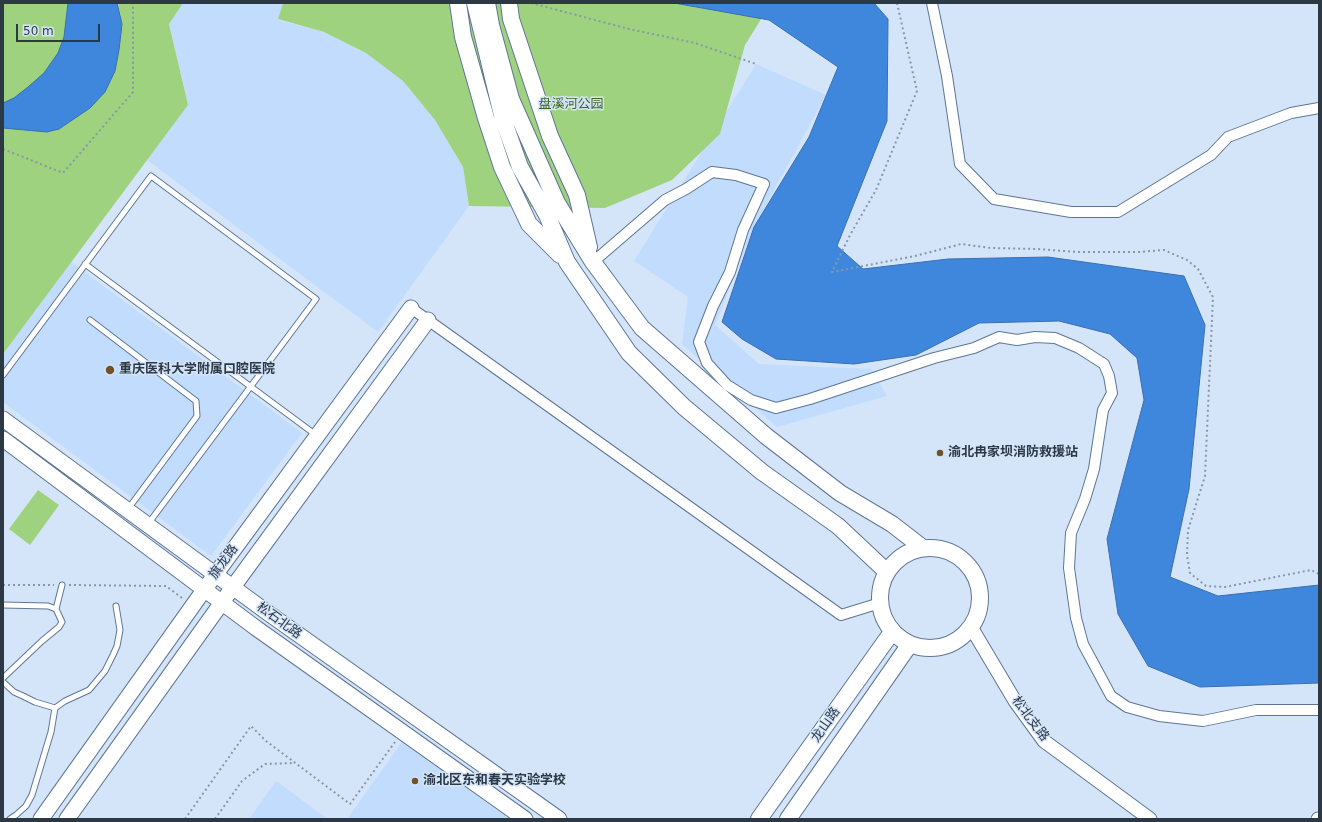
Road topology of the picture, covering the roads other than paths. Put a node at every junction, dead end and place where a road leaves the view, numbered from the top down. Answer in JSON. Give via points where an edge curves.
{"nodes":[{"id":1,"x":458,"y":3,"type":"edge"},
{"id":2,"x":475,"y":3,"type":"edge"},
{"id":3,"x":487,"y":3,"type":"edge"},
{"id":4,"x":509,"y":3,"type":"edge"},
{"id":5,"x":932,"y":3,"type":"edge"},
{"id":6,"x":486,"y":27,"type":"junction"},
{"id":7,"x":1319,"y":108,"type":"edge"},
{"id":8,"x":567,"y":262,"type":"junction"},
{"id":9,"x":593,"y":262,"type":"junction"},
{"id":10,"x":85,"y":264,"type":"junction"},
{"id":11,"x":411,"y":308,"type":"joint"},
{"id":12,"x":90,"y":320,"type":"dead end"},
{"id":13,"x":428,"y":320,"type":"junction"},
{"id":14,"x":3,"y":375,"type":"edge"},
{"id":15,"x":250,"y":386,"type":"junction"},
{"id":16,"x":3,"y":418,"type":"edge"},
{"id":17,"x":317,"y":436,"type":"junction"},
{"id":18,"x":3,"y":439,"type":"edge"},
{"id":19,"x":127,"y":510,"type":"junction"},
{"id":20,"x":147,"y":525,"type":"junction"},
{"id":21,"x":923,"y":548,"type":"junction"},
{"id":22,"x":887,"y":572,"type":"junction"},
{"id":23,"x":215,"y":574,"type":"junction"},
{"id":24,"x":62,"y":585,"type":"road end"},
{"id":25,"x":233,"y":587,"type":"junction"},
{"id":26,"x":204,"y":590,"type":"junction"},
{"id":27,"x":222,"y":603,"type":"junction"},
{"id":28,"x":880,"y":603,"type":"junction"},
{"id":29,"x":3,"y":605,"type":"edge"},
{"id":30,"x":116,"y":606,"type":"dead end"},
{"id":31,"x":56,"y":609,"type":"junction"},
{"id":32,"x":971,"y":627,"type":"junction"},
{"id":33,"x":892,"y":632,"type":"junction"},
{"id":34,"x":910,"y":644,"type":"junction"},
{"id":35,"x":3,"y":678,"type":"edge"},
{"id":36,"x":3,"y":682,"type":"edge"},
{"id":37,"x":55,"y":708,"type":"junction"},
{"id":38,"x":1319,"y":710,"type":"edge"},
{"id":39,"x":10,"y":819,"type":"edge"},
{"id":40,"x":42,"y":819,"type":"edge"},
{"id":41,"x":68,"y":819,"type":"edge"},
{"id":42,"x":525,"y":819,"type":"edge"},
{"id":43,"x":559,"y":819,"type":"edge"},
{"id":44,"x":760,"y":819,"type":"edge"},
{"id":45,"x":788,"y":819,"type":"edge"},
{"id":46,"x":1150,"y":819,"type":"edge"}],
"edges":[{"from":1,"to":8,"type":"main road","via":[[463,37],[502,167],[529,224]]},
{"from":2,"to":6,"type":"main road"},
{"from":3,"to":6,"type":"main road"},
{"from":4,"to":9,"type":"main road","via":[[511,19],[550,136],[576,195]]},
{"from":5,"to":7,"type":"street","via":[[960,164],[994,199],[1071,212],[1118,212],[1211,155],[1228,137],[1291,113]]},
{"from":6,"to":8,"type":"main road","via":[[503,119],[520,167],[547,215]]},
{"from":6,"to":9,"type":"main road","via":[[511,99],[557,203]]},
{"from":8,"to":22,"type":"main road","via":[[629,353],[684,407],[762,472],[838,526]]},
{"from":9,"to":21,"type":"main road","via":[[642,328],[766,436],[840,494],[892,524]]},
{"from":9,"to":38,"type":"street","via":[[665,200],[712,172],[736,175],[764,184],[743,230],[730,272],[699,342],[707,363],[727,385],[751,400],[776,408],[934,358],[974,348],[999,337],[1017,340],[1035,337],[1055,338],[1079,348],[1104,364],[1112,393],[1103,410],[1094,469],[1071,533],[1069,568],[1076,618],[1083,644],[1111,696],[1128,706],[1159,716],[1203,721],[1256,710]]},
{"from":10,"to":14,"type":"lane"},
{"from":10,"to":15,"type":"lane"},
{"from":10,"to":15,"type":"lane","via":[[151,176],[316,299]]},
{"from":11,"to":13,"type":"street"},
{"from":11,"to":17,"type":"main road","name":"旗龙路"},
{"from":12,"to":19,"type":"lane","via":[[196,401],[197,416]]},
{"from":13,"to":25,"type":"main road"},
{"from":13,"to":28,"type":"street","via":[[841,615]]},
{"from":15,"to":17,"type":"lane"},
{"from":15,"to":20,"type":"lane"},
{"from":16,"to":19,"type":"main road","name":"松石北路"},
{"from":17,"to":23,"type":"main road","name":"旗龙路"},
{"from":18,"to":26,"type":"main road","name":"松石北路"},
{"from":19,"to":20,"type":"main road","name":"松石北路"},
{"from":20,"to":23,"type":"main road","name":"松石北路"},
{"from":21,"to":22,"type":"main road","via":[[908,552]]},
{"from":21,"to":32,"type":"main road","via":[[940,549],[955,554],[968,565],[977,579],[979,606]]},
{"from":22,"to":28,"type":"main road","via":[[881,587]]},
{"from":23,"to":25,"type":"main road","name":"松石北路"},
{"from":23,"to":26,"type":"main road","name":"旗龙路"},
{"from":24,"to":31,"type":"lane"},
{"from":25,"to":27,"type":"main road"},
{"from":25,"to":43,"type":"main road","name":"松石北路"},
{"from":26,"to":27,"type":"main road","name":"松石北路"},
{"from":26,"to":40,"type":"main road","name":"旗龙路"},
{"from":27,"to":41,"type":"main road"},
{"from":27,"to":42,"type":"main road","name":"松石北路"},
{"from":28,"to":33,"type":"main road","via":[[883,618]]},
{"from":29,"to":31,"type":"lane","via":[[48,606]]},
{"from":30,"to":37,"type":"lane","via":[[120,630],[117,646],[105,671],[89,690]]},
{"from":31,"to":35,"type":"lane","via":[[62,622],[59,627]]},
{"from":32,"to":34,"type":"main road","via":[[959,639],[943,647],[926,649]]},
{"from":32,"to":46,"type":"street","name":"松北支路","via":[[1014,701],[1044,741]]},
{"from":33,"to":34,"type":"main road"},
{"from":33,"to":44,"type":"main road","name":"龙山路"},
{"from":34,"to":45,"type":"main road","name":"龙山路"},
{"from":36,"to":37,"type":"lane","via":[[14,692]]},
{"from":37,"to":39,"type":"lane","via":[[51,732],[32,795],[26,806]]}]}
